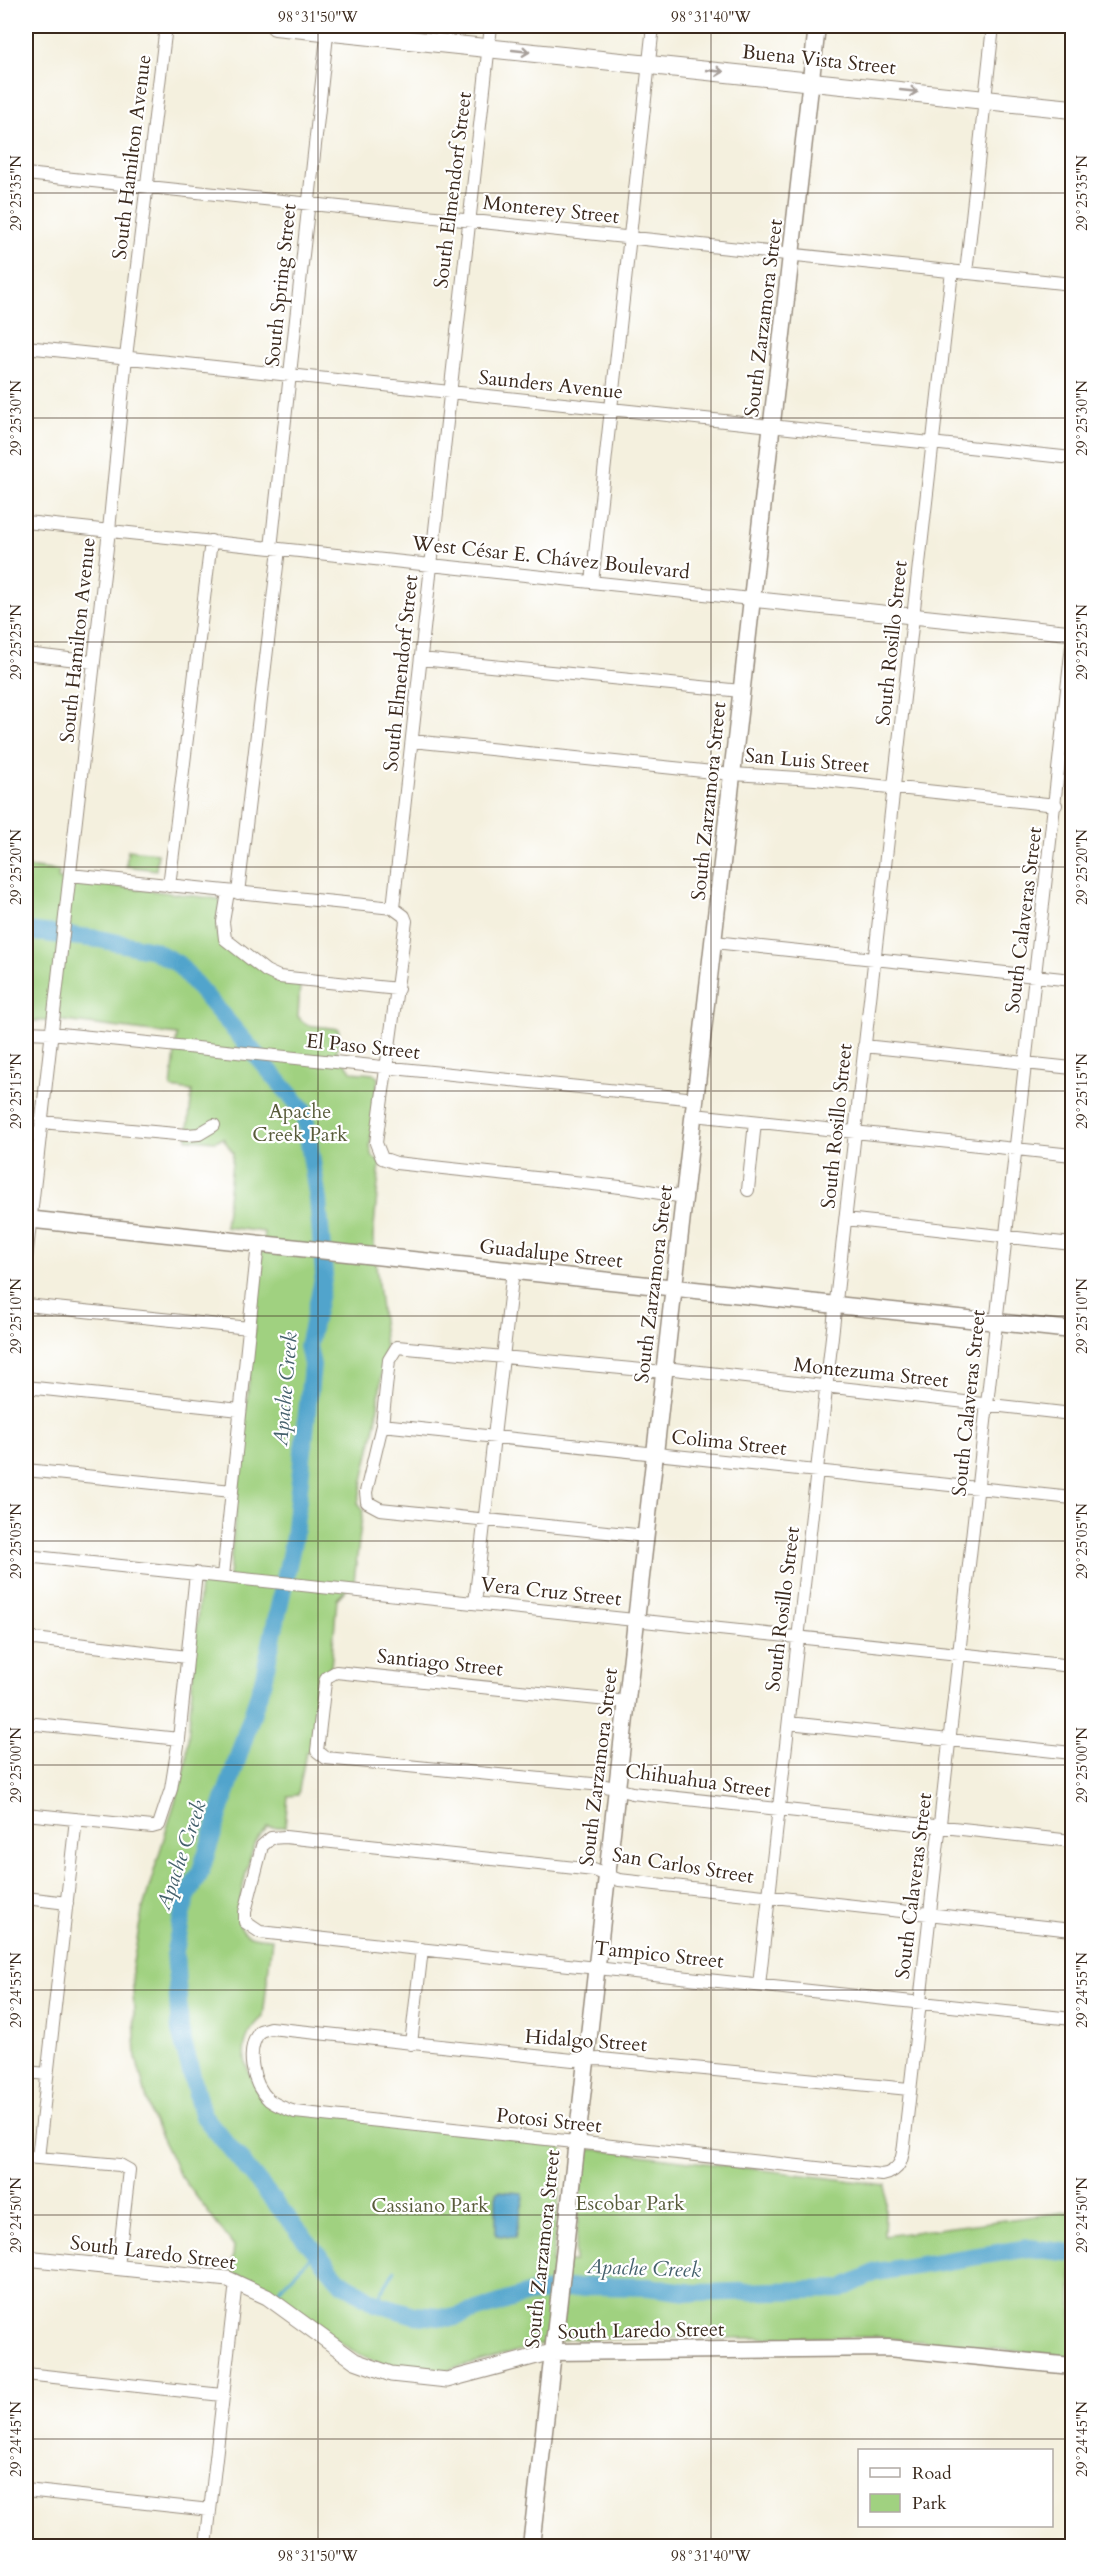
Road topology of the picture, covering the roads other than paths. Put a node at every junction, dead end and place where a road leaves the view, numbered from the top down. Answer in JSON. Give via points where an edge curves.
{"nodes":[{"id":1,"x":166,"y":26,"type":"edge"},
{"id":2,"x":275,"y":26,"type":"edge"},
{"id":3,"x":491,"y":26,"type":"edge"},
{"id":4,"x":653,"y":26,"type":"edge"},
{"id":5,"x":817,"y":26,"type":"edge"},
{"id":6,"x":993,"y":26,"type":"edge"},
{"id":7,"x":327,"y":28,"type":"edge"},
{"id":8,"x":489,"y":47,"type":"junction"},
{"id":9,"x":648,"y":65,"type":"junction"},
{"id":10,"x":811,"y":81,"type":"junction"},
{"id":11,"x":984,"y":99,"type":"junction"},
{"id":12,"x":1072,"y":109,"type":"edge"},
{"id":13,"x":26,"y":174,"type":"edge"},
{"id":14,"x":146,"y":186,"type":"junction"},
{"id":15,"x":308,"y":204,"type":"junction"},
{"id":16,"x":468,"y":220,"type":"junction"},
{"id":17,"x":632,"y":237,"type":"junction"},
{"id":18,"x":791,"y":254,"type":"junction"},
{"id":19,"x":952,"y":271,"type":"junction"},
{"id":20,"x":966,"y":273,"type":"junction"},
{"id":21,"x":1072,"y":284,"type":"edge"},
{"id":22,"x":26,"y":347,"type":"edge"},
{"id":23,"x":126,"y":357,"type":"junction"},
{"id":24,"x":290,"y":376,"type":"junction"},
{"id":25,"x":449,"y":393,"type":"junction"},
{"id":26,"x":612,"y":409,"type":"junction"},
{"id":27,"x":772,"y":426,"type":"junction"},
{"id":28,"x":932,"y":443,"type":"junction"},
{"id":29,"x":1072,"y":458,"type":"edge"},
{"id":30,"x":26,"y":522,"type":"edge"},
{"id":31,"x":109,"y":530,"type":"junction"},
{"id":32,"x":211,"y":542,"type":"junction"},
{"id":33,"x":275,"y":549,"type":"junction"},
{"id":34,"x":432,"y":565,"type":"junction"},
{"id":35,"x":592,"y":582,"type":"junction"},
{"id":36,"x":752,"y":599,"type":"junction"},
{"id":37,"x":912,"y":615,"type":"junction"},
{"id":38,"x":1072,"y":633,"type":"edge"},
{"id":39,"x":1072,"y":645,"type":"edge"},
{"id":40,"x":26,"y":654,"type":"edge"},
{"id":41,"x":421,"y":659,"type":"junction"},
{"id":42,"x":94,"y":662,"type":"junction"},
{"id":43,"x":741,"y":691,"type":"junction"},
{"id":44,"x":412,"y":741,"type":"junction"},
{"id":45,"x":732,"y":774,"type":"junction"},
{"id":46,"x":896,"y":788,"type":"junction"},
{"id":47,"x":1056,"y":805,"type":"junction"},
{"id":48,"x":69,"y":881,"type":"junction"},
{"id":49,"x":169,"y":886,"type":"junction"},
{"id":50,"x":233,"y":892,"type":"junction"},
{"id":51,"x":393,"y":908,"type":"junction"},
{"id":52,"x":714,"y":942,"type":"junction"},
{"id":53,"x":875,"y":959,"type":"junction"},
{"id":54,"x":1036,"y":976,"type":"junction"},
{"id":55,"x":1072,"y":980,"type":"edge"},
{"id":56,"x":398,"y":989,"type":"junction"},
{"id":57,"x":26,"y":1032,"type":"edge"},
{"id":58,"x":51,"y":1033,"type":"junction"},
{"id":59,"x":864,"y":1046,"type":"junction"},
{"id":60,"x":1026,"y":1063,"type":"junction"},
{"id":61,"x":387,"y":1068,"type":"junction"},
{"id":62,"x":1072,"y":1068,"type":"edge"},
{"id":63,"x":695,"y":1107,"type":"junction"},
{"id":64,"x":755,"y":1122,"type":"junction"},
{"id":65,"x":214,"y":1125,"type":"dead end"},
{"id":66,"x":41,"y":1129,"type":"junction"},
{"id":67,"x":855,"y":1132,"type":"junction"},
{"id":68,"x":26,"y":1133,"type":"edge"},
{"id":69,"x":1016,"y":1149,"type":"junction"},
{"id":70,"x":1072,"y":1155,"type":"edge"},
{"id":71,"x":748,"y":1190,"type":"dead end"},
{"id":72,"x":684,"y":1197,"type":"junction"},
{"id":73,"x":28,"y":1220,"type":"edge"},
{"id":74,"x":846,"y":1220,"type":"junction"},
{"id":75,"x":1006,"y":1236,"type":"junction"},
{"id":76,"x":258,"y":1244,"type":"junction"},
{"id":77,"x":1072,"y":1244,"type":"edge"},
{"id":78,"x":26,"y":1259,"type":"edge"},
{"id":79,"x":513,"y":1270,"type":"junction"},
{"id":80,"x":674,"y":1287,"type":"junction"},
{"id":81,"x":26,"y":1305,"type":"edge"},
{"id":82,"x":836,"y":1305,"type":"junction"},
{"id":83,"x":997,"y":1322,"type":"junction"},
{"id":84,"x":249,"y":1328,"type":"junction"},
{"id":85,"x":1072,"y":1330,"type":"edge"},
{"id":86,"x":503,"y":1356,"type":"junction"},
{"id":87,"x":665,"y":1370,"type":"junction"},
{"id":88,"x":26,"y":1387,"type":"edge"},
{"id":89,"x":827,"y":1387,"type":"junction"},
{"id":90,"x":988,"y":1404,"type":"junction"},
{"id":91,"x":240,"y":1410,"type":"junction"},
{"id":92,"x":1072,"y":1414,"type":"edge"},
{"id":93,"x":382,"y":1425,"type":"junction"},
{"id":94,"x":494,"y":1436,"type":"junction"},
{"id":95,"x":655,"y":1454,"type":"junction"},
{"id":96,"x":26,"y":1470,"type":"edge"},
{"id":97,"x":818,"y":1470,"type":"junction"},
{"id":98,"x":978,"y":1488,"type":"junction"},
{"id":99,"x":232,"y":1491,"type":"junction"},
{"id":100,"x":1072,"y":1498,"type":"edge"},
{"id":101,"x":484,"y":1520,"type":"junction"},
{"id":102,"x":646,"y":1536,"type":"junction"},
{"id":103,"x":26,"y":1556,"type":"edge"},
{"id":104,"x":196,"y":1573,"type":"junction"},
{"id":105,"x":223,"y":1576,"type":"junction"},
{"id":106,"x":475,"y":1603,"type":"junction"},
{"id":107,"x":636,"y":1620,"type":"junction"},
{"id":108,"x":798,"y":1637,"type":"junction"},
{"id":109,"x":26,"y":1638,"type":"edge"},
{"id":110,"x":959,"y":1654,"type":"junction"},
{"id":111,"x":188,"y":1657,"type":"junction"},
{"id":112,"x":1072,"y":1666,"type":"edge"},
{"id":113,"x":627,"y":1702,"type":"junction"},
{"id":114,"x":26,"y":1723,"type":"edge"},
{"id":115,"x":789,"y":1723,"type":"junction"},
{"id":116,"x":179,"y":1739,"type":"junction"},
{"id":117,"x":949,"y":1740,"type":"junction"},
{"id":118,"x":1072,"y":1753,"type":"edge"},
{"id":119,"x":319,"y":1754,"type":"joint"},
{"id":120,"x":617,"y":1789,"type":"junction"},
{"id":121,"x":779,"y":1810,"type":"junction"},
{"id":122,"x":26,"y":1814,"type":"edge"},
{"id":123,"x":76,"y":1819,"type":"junction"},
{"id":124,"x":939,"y":1828,"type":"junction"},
{"id":125,"x":1072,"y":1841,"type":"edge"},
{"id":126,"x":607,"y":1875,"type":"junction"},
{"id":127,"x":26,"y":1898,"type":"edge"},
{"id":128,"x":769,"y":1898,"type":"junction"},
{"id":129,"x":67,"y":1903,"type":"junction"},
{"id":130,"x":929,"y":1916,"type":"junction"},
{"id":131,"x":245,"y":1923,"type":"joint"},
{"id":132,"x":1072,"y":1930,"type":"edge"},
{"id":133,"x":422,"y":1948,"type":"junction"},
{"id":134,"x":596,"y":1967,"type":"junction"},
{"id":135,"x":759,"y":1985,"type":"junction"},
{"id":136,"x":919,"y":2002,"type":"junction"},
{"id":137,"x":1072,"y":2019,"type":"edge"},
{"id":138,"x":260,"y":2031,"type":"joint"},
{"id":139,"x":411,"y":2044,"type":"junction"},
{"id":140,"x":585,"y":2059,"type":"junction"},
{"id":141,"x":26,"y":2072,"type":"edge"},
{"id":142,"x":47,"y":2074,"type":"junction"},
{"id":143,"x":909,"y":2089,"type":"junction"},
{"id":144,"x":576,"y":2142,"type":"junction"},
{"id":145,"x":32,"y":2157,"type":"edge"},
{"id":146,"x":899,"y":2165,"type":"joint"},
{"id":147,"x":26,"y":2258,"type":"edge"},
{"id":148,"x":118,"y":2267,"type":"junction"},
{"id":149,"x":236,"y":2282,"type":"junction"},
{"id":150,"x":553,"y":2343,"type":"junction"},
{"id":151,"x":1072,"y":2366,"type":"edge"},
{"id":152,"x":26,"y":2374,"type":"edge"},
{"id":153,"x":222,"y":2395,"type":"junction"},
{"id":154,"x":26,"y":2490,"type":"edge"},
{"id":155,"x":210,"y":2510,"type":"junction"},
{"id":156,"x":206,"y":2547,"type":"edge"},
{"id":157,"x":531,"y":2547,"type":"edge"}],
"edges":[{"from":1,"to":14,"type":"street","name":"South Hamilton Avenue"},
{"from":2,"to":7,"type":"main road","name":"Buena Vista Street"},
{"from":3,"to":8,"type":"street","name":"South Elmendorf Street"},
{"from":4,"to":9,"type":"street"},
{"from":5,"to":10,"type":"main road","name":"South Zarzamora Street"},
{"from":6,"to":11,"type":"street"},
{"from":7,"to":8,"type":"main road","name":"Buena Vista Street"},
{"from":7,"to":15,"type":"street","name":"South Spring Street"},
{"from":8,"to":9,"type":"main road","name":"Buena Vista Street","one_way":true},
{"from":8,"to":16,"type":"street","name":"South Elmendorf Street"},
{"from":9,"to":10,"type":"main road","name":"Buena Vista Street","one_way":true},
{"from":9,"to":17,"type":"street"},
{"from":10,"to":11,"type":"main road","name":"Buena Vista Street","one_way":true},
{"from":10,"to":18,"type":"main road","name":"South Zarzamora Street"},
{"from":11,"to":12,"type":"main road","name":"Buena Vista Street"},
{"from":11,"to":20,"type":"street"},
{"from":13,"to":14,"type":"street","name":"Monterey Street"},
{"from":14,"to":15,"type":"street","name":"Monterey Street"},
{"from":14,"to":23,"type":"street","name":"South Hamilton Avenue"},
{"from":15,"to":16,"type":"street","name":"Monterey Street"},
{"from":15,"to":24,"type":"street","name":"South Spring Street"},
{"from":16,"to":17,"type":"street","name":"Monterey Street"},
{"from":16,"to":25,"type":"street","name":"South Elmendorf Street"},
{"from":17,"to":18,"type":"street","name":"Monterey Street"},
{"from":17,"to":26,"type":"street"},
{"from":18,"to":19,"type":"street","name":"Monterey Street"},
{"from":18,"to":27,"type":"main road","name":"South Zarzamora Street"},
{"from":19,"to":20,"type":"street","name":"Monterey Street"},
{"from":19,"to":28,"type":"street","name":"South Rosillo Street"},
{"from":20,"to":21,"type":"street","name":"Monterey Street"},
{"from":22,"to":23,"type":"street","name":"Saunders Avenue"},
{"from":23,"to":24,"type":"street","name":"Saunders Avenue"},
{"from":23,"to":31,"type":"street","name":"South Hamilton Avenue"},
{"from":24,"to":25,"type":"street","name":"Saunders Avenue"},
{"from":24,"to":33,"type":"street","name":"South Spring Street"},
{"from":25,"to":26,"type":"street","name":"Saunders Avenue"},
{"from":25,"to":34,"type":"street","name":"South Elmendorf Street"},
{"from":26,"to":27,"type":"street","name":"Saunders Avenue"},
{"from":26,"to":35,"type":"street"},
{"from":27,"to":28,"type":"street","name":"Saunders Avenue"},
{"from":27,"to":36,"type":"main road","name":"South Zarzamora Street"},
{"from":28,"to":29,"type":"street","name":"Saunders Avenue"},
{"from":28,"to":37,"type":"street","name":"South Rosillo Street"},
{"from":30,"to":31,"type":"street","name":"West César E. Chávez Boulevard"},
{"from":31,"to":32,"type":"street","name":"West César E. Chávez Boulevard"},
{"from":31,"to":42,"type":"street","name":"South Hamilton Avenue"},
{"from":32,"to":33,"type":"street","name":"West César E. Chávez Boulevard"},
{"from":32,"to":49,"type":"street"},
{"from":33,"to":34,"type":"street","name":"West César E. Chávez Boulevard"},
{"from":33,"to":50,"type":"street","name":"South Spring Street"},
{"from":34,"to":35,"type":"street","name":"West César E. Chávez Boulevard"},
{"from":34,"to":41,"type":"street","name":"South Elmendorf Street"},
{"from":35,"to":36,"type":"street","name":"West César E. Chávez Boulevard"},
{"from":36,"to":37,"type":"street","name":"West César E. Chávez Boulevard"},
{"from":36,"to":43,"type":"main road","name":"South Zarzamora Street"},
{"from":37,"to":38,"type":"street","name":"West César E. Chávez Boulevard"},
{"from":37,"to":46,"type":"street","name":"South Rosillo Street"},
{"from":39,"to":47,"type":"street","name":"South Calaveras Street"},
{"from":40,"to":42,"type":"street"},
{"from":41,"to":43,"type":"street"},
{"from":41,"to":44,"type":"street","name":"South Elmendorf Street"},
{"from":42,"to":48,"type":"street","name":"South Hamilton Avenue"},
{"from":43,"to":45,"type":"main road","name":"South Zarzamora Street"},
{"from":44,"to":45,"type":"street","name":"San Luis Street"},
{"from":44,"to":51,"type":"street","name":"South Elmendorf Street"},
{"from":45,"to":46,"type":"street","name":"San Luis Street"},
{"from":45,"to":52,"type":"main road","name":"South Zarzamora Street"},
{"from":46,"to":47,"type":"street","name":"San Luis Street"},
{"from":46,"to":53,"type":"street","name":"South Rosillo Street"},
{"from":47,"to":54,"type":"street","name":"South Calaveras Street"},
{"from":48,"to":49,"type":"street"},
{"from":48,"to":58,"type":"street","name":"South Hamilton Avenue"},
{"from":49,"to":50,"type":"street"},
{"from":50,"to":51,"type":"street"},
{"from":50,"to":56,"type":"street","name":"South Spring Street","via":[[223,922],[225,939],[266,971],[279,977]]},
{"from":51,"to":56,"type":"street","via":[[406,921]]},
{"from":52,"to":53,"type":"street"},
{"from":52,"to":63,"type":"main road","name":"South Zarzamora Street"},
{"from":53,"to":54,"type":"street"},
{"from":53,"to":59,"type":"street","name":"South Rosillo Street"},
{"from":54,"to":55,"type":"street"},
{"from":54,"to":60,"type":"street","name":"South Calaveras Street"},
{"from":56,"to":61,"type":"street"},
{"from":57,"to":58,"type":"street","name":"El Paso Street"},
{"from":58,"to":61,"type":"street","name":"El Paso Street"},
{"from":58,"to":66,"type":"street","name":"South Hamilton Avenue"},
{"from":59,"to":60,"type":"street"},
{"from":59,"to":67,"type":"street","name":"South Rosillo Street"},
{"from":60,"to":62,"type":"street"},
{"from":60,"to":69,"type":"street","name":"South Calaveras Street"},
{"from":61,"to":63,"type":"street","name":"El Paso Street"},
{"from":61,"to":72,"type":"street","via":[[376,1143],[379,1154],[387,1160]]},
{"from":63,"to":64,"type":"street","name":"El Paso Street"},
{"from":63,"to":72,"type":"main road","name":"South Zarzamora Street"},
{"from":64,"to":67,"type":"street","name":"El Paso Street"},
{"from":64,"to":71,"type":"street"},
{"from":65,"to":66,"type":"street","via":[[199,1134],[187,1135]]},
{"from":66,"to":68,"type":"street"},
{"from":66,"to":73,"type":"street","name":"South Hamilton Avenue"},
{"from":67,"to":69,"type":"street","name":"El Paso Street"},
{"from":67,"to":74,"type":"street","name":"South Rosillo Street"},
{"from":69,"to":70,"type":"street","name":"El Paso Street"},
{"from":69,"to":75,"type":"street","name":"South Calaveras Street"},
{"from":72,"to":80,"type":"main road","name":"South Zarzamora Street"},
{"from":73,"to":76,"type":"main road","name":"Guadalupe Street"},
{"from":73,"to":78,"type":"street","name":"South Hamilton Avenue"},
{"from":74,"to":75,"type":"street"},
{"from":74,"to":82,"type":"street","name":"South Rosillo Street"},
{"from":75,"to":77,"type":"street"},
{"from":75,"to":83,"type":"street","name":"South Calaveras Street"},
{"from":76,"to":79,"type":"main road","name":"Guadalupe Street"},
{"from":76,"to":84,"type":"street"},
{"from":79,"to":80,"type":"main road","name":"Guadalupe Street"},
{"from":79,"to":86,"type":"street"},
{"from":80,"to":82,"type":"main road","name":"Guadalupe Street"},
{"from":80,"to":87,"type":"main road","name":"South Zarzamora Street"},
{"from":81,"to":84,"type":"street"},
{"from":82,"to":83,"type":"main road","name":"Guadalupe Street"},
{"from":82,"to":89,"type":"street","name":"South Rosillo Street"},
{"from":83,"to":85,"type":"main road","name":"Guadalupe Street"},
{"from":83,"to":90,"type":"street","name":"South Calaveras Street"},
{"from":84,"to":91,"type":"street"},
{"from":86,"to":87,"type":"street","name":"Montezuma Street"},
{"from":86,"to":93,"type":"street","name":"Montezuma Street","via":[[401,1346],[391,1354]]},
{"from":86,"to":94,"type":"street"},
{"from":87,"to":89,"type":"street","name":"Montezuma Street"},
{"from":87,"to":95,"type":"main road","name":"South Zarzamora Street"},
{"from":88,"to":91,"type":"street"},
{"from":89,"to":90,"type":"street","name":"Montezuma Street"},
{"from":89,"to":97,"type":"street","name":"South Rosillo Street"},
{"from":90,"to":92,"type":"street","name":"Montezuma Street"},
{"from":90,"to":98,"type":"street","name":"South Calaveras Street"},
{"from":91,"to":99,"type":"street"},
{"from":93,"to":94,"type":"street","name":"Colima Street"},
{"from":93,"to":101,"type":"street","via":[[366,1492],[368,1503],[380,1509]]},
{"from":94,"to":95,"type":"street","name":"Colima Street"},
{"from":94,"to":101,"type":"street"},
{"from":95,"to":97,"type":"street","name":"Colima Street"},
{"from":95,"to":102,"type":"main road","name":"South Zarzamora Street"},
{"from":96,"to":99,"type":"street"},
{"from":97,"to":98,"type":"street","name":"Colima Street"},
{"from":97,"to":108,"type":"street","name":"South Rosillo Street"},
{"from":98,"to":100,"type":"street","name":"Colima Street"},
{"from":98,"to":110,"type":"street","name":"South Calaveras Street"},
{"from":99,"to":105,"type":"street"},
{"from":101,"to":102,"type":"street"},
{"from":101,"to":106,"type":"street"},
{"from":102,"to":107,"type":"main road","name":"South Zarzamora Street"},
{"from":103,"to":104,"type":"street","name":"Vera Cruz Street"},
{"from":104,"to":105,"type":"street","name":"Vera Cruz Street"},
{"from":104,"to":111,"type":"street"},
{"from":105,"to":106,"type":"street","name":"Vera Cruz Street"},
{"from":106,"to":107,"type":"street","name":"Vera Cruz Street"},
{"from":107,"to":108,"type":"street","name":"Vera Cruz Street"},
{"from":107,"to":113,"type":"main road","name":"South Zarzamora Street"},
{"from":108,"to":110,"type":"street","name":"Vera Cruz Street"},
{"from":108,"to":115,"type":"street","name":"South Rosillo Street"},
{"from":109,"to":111,"type":"street"},
{"from":110,"to":112,"type":"street","name":"Vera Cruz Street"},
{"from":110,"to":117,"type":"street","name":"South Calaveras Street"},
{"from":111,"to":116,"type":"street"},
{"from":113,"to":119,"type":"street","name":"Santiago Street","via":[[336,1672],[325,1683]]},
{"from":113,"to":120,"type":"main road","name":"South Zarzamora Street"},
{"from":114,"to":116,"type":"street"},
{"from":115,"to":117,"type":"street"},
{"from":115,"to":121,"type":"street","name":"South Rosillo Street"},
{"from":116,"to":123,"type":"street","via":[[171,1789],[159,1825]]},
{"from":117,"to":118,"type":"street"},
{"from":117,"to":124,"type":"street","name":"South Calaveras Street"},
{"from":119,"to":120,"type":"street","name":"Chihuahua Street","via":[[326,1758]]},
{"from":120,"to":121,"type":"street","name":"Chihuahua Street"},
{"from":120,"to":126,"type":"main road","name":"South Zarzamora Street"},
{"from":121,"to":124,"type":"street","name":"Chihuahua Street"},
{"from":121,"to":128,"type":"street","name":"South Rosillo Street"},
{"from":122,"to":123,"type":"street"},
{"from":123,"to":129,"type":"street"},
{"from":124,"to":125,"type":"street","name":"Chihuahua Street"},
{"from":124,"to":130,"type":"street","name":"South Calaveras Street"},
{"from":126,"to":128,"type":"street","name":"San Carlos Street","via":[[619,1880]]},
{"from":126,"to":131,"type":"street","name":"San Carlos Street","via":[[594,1870],[277,1837],[266,1841],[258,1856]]},
{"from":126,"to":134,"type":"main road","name":"South Zarzamora Street"},
{"from":127,"to":129,"type":"street"},
{"from":128,"to":130,"type":"street","name":"San Carlos Street"},
{"from":128,"to":135,"type":"street","name":"South Rosillo Street"},
{"from":129,"to":142,"type":"street"},
{"from":130,"to":132,"type":"street","name":"San Carlos Street"},
{"from":130,"to":136,"type":"street","name":"South Calaveras Street"},
{"from":131,"to":133,"type":"street","name":"Tampico Street","via":[[260,1932]]},
{"from":133,"to":134,"type":"street","name":"Tampico Street"},
{"from":133,"to":139,"type":"street"},
{"from":134,"to":135,"type":"street","name":"Tampico Street"},
{"from":134,"to":140,"type":"main road","name":"South Zarzamora Street"},
{"from":135,"to":136,"type":"street","name":"Tampico Street"},
{"from":136,"to":137,"type":"street","name":"Tampico Street"},
{"from":136,"to":143,"type":"street","name":"South Calaveras Street"},
{"from":138,"to":139,"type":"street","name":"Hidalgo Street","via":[[270,2028]]},
{"from":138,"to":144,"type":"street","name":"Potosi Street","via":[[252,2049],[255,2074],[267,2098],[284,2109]]},
{"from":139,"to":140,"type":"street","name":"Hidalgo Street"},
{"from":140,"to":143,"type":"street","name":"Hidalgo Street"},
{"from":140,"to":144,"type":"main road","name":"South Zarzamora Street"},
{"from":141,"to":142,"type":"street"},
{"from":142,"to":145,"type":"street"},
{"from":143,"to":146,"type":"street","name":"South Calaveras Street"},
{"from":144,"to":146,"type":"street","name":"Potosi Street","via":[[882,2175],[892,2173]]},
{"from":144,"to":150,"type":"main road","name":"South Zarzamora Street"},
{"from":145,"to":148,"type":"street","via":[[120,2165],[129,2170]]},
{"from":147,"to":148,"type":"street","name":"South Laredo Street"},
{"from":148,"to":149,"type":"street","name":"South Laredo Street","via":[[208,2275]]},
{"from":149,"to":150,"type":"street","name":"South Laredo Street","via":[[267,2297],[355,2361],[392,2374],[447,2380]]},
{"from":149,"to":153,"type":"street"},
{"from":150,"to":151,"type":"main road","name":"South Laredo Street","via":[[888,2348]]},
{"from":150,"to":157,"type":"main road","name":"South Zarzamora Street"},
{"from":152,"to":153,"type":"street"},
{"from":153,"to":155,"type":"street"},
{"from":154,"to":155,"type":"street"},
{"from":155,"to":156,"type":"street"}]}
